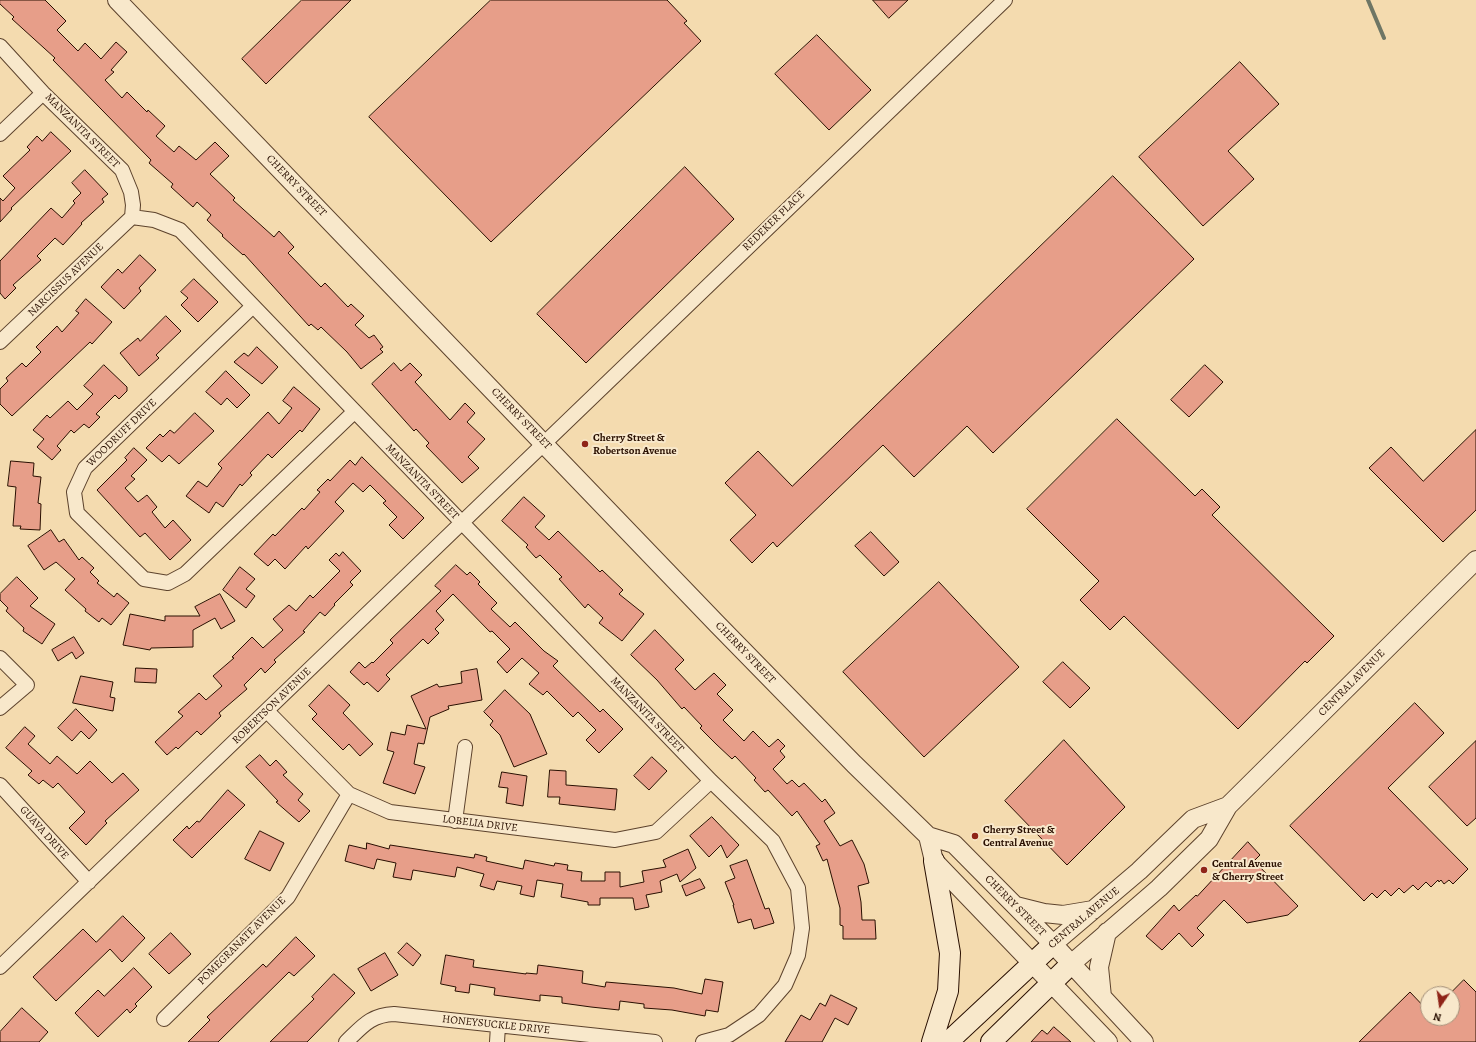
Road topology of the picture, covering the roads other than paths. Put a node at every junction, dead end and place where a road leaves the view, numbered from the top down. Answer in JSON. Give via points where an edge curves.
{"nodes":[{"id":1,"x":117,"y":0,"type":"edge"},
{"id":2,"x":1005,"y":0,"type":"edge"},
{"id":3,"x":0,"y":46,"type":"edge"},
{"id":4,"x":43,"y":93,"type":"junction"},
{"id":5,"x":0,"y":134,"type":"edge"},
{"id":6,"x":132,"y":217,"type":"junction"},
{"id":7,"x":253,"y":306,"type":"junction"},
{"id":8,"x":0,"y":342,"type":"edge"},
{"id":9,"x":354,"y":412,"type":"junction"},
{"id":10,"x":543,"y":443,"type":"junction"},
{"id":11,"x":461,"y":522,"type":"junction"},
{"id":12,"x":1476,"y":560,"type":"edge"},
{"id":13,"x":0,"y":658,"type":"edge"},
{"id":14,"x":0,"y":708,"type":"edge"},
{"id":15,"x":267,"y":711,"type":"junction"},
{"id":16,"x":464,"y":747,"type":"dead end"},
{"id":17,"x":711,"y":781,"type":"junction"},
{"id":18,"x":0,"y":785,"type":"edge"},
{"id":19,"x":349,"y":794,"type":"junction"},
{"id":20,"x":1228,"y":806,"type":"junction"},
{"id":21,"x":455,"y":820,"type":"junction"},
{"id":22,"x":928,"y":836,"type":"junction"},
{"id":23,"x":934,"y":861,"type":"junction"},
{"id":24,"x":89,"y":882,"type":"junction"},
{"id":25,"x":1014,"y":906,"type":"junction"},
{"id":26,"x":1094,"y":910,"type":"junction"},
{"id":27,"x":1107,"y":932,"type":"junction"},
{"id":28,"x":1053,"y":944,"type":"junction"},
{"id":29,"x":1033,"y":962,"type":"junction"},
{"id":30,"x":1071,"y":964,"type":"junction"},
{"id":31,"x":0,"y":967,"type":"edge"},
{"id":32,"x":1052,"y":983,"type":"junction"},
{"id":33,"x":1102,"y":997,"type":"junction"},
{"id":34,"x":164,"y":1019,"type":"dead end"},
{"id":35,"x":498,"y":1026,"type":"junction"},
{"id":36,"x":346,"y":1042,"type":"edge"},
{"id":37,"x":497,"y":1042,"type":"edge"},
{"id":38,"x":655,"y":1042,"type":"edge"},
{"id":39,"x":703,"y":1042,"type":"edge"},
{"id":40,"x":932,"y":1042,"type":"edge"},
{"id":41,"x":948,"y":1042,"type":"edge"},
{"id":42,"x":991,"y":1042,"type":"edge"},
{"id":43,"x":1108,"y":1042,"type":"edge"},
{"id":44,"x":1144,"y":1042,"type":"edge"}],
"edges":[{"from":1,"to":10,"type":"street","name":"CHERRY STREET"},
{"from":2,"to":10,"type":"street","name":"REDEKER PLACE"},
{"from":3,"to":4,"type":"street","name":"MANZANITA STREET"},
{"from":4,"to":5,"type":"street"},
{"from":4,"to":6,"type":"street","name":"MANZANITA STREET","via":[[122,170],[133,205]]},
{"from":6,"to":7,"type":"street","name":"MANZANITA STREET","via":[[154,220],[180,230]]},
{"from":6,"to":8,"type":"street","name":"NARCISSUS AVENUE"},
{"from":7,"to":9,"type":"street","name":"MANZANITA STREET"},
{"from":7,"to":9,"type":"street","name":"WOODRUFF DRIVE","via":[[85,468],[74,492],[77,513],[144,579],[168,583],[185,574]]},
{"from":9,"to":11,"type":"street","name":"MANZANITA STREET"},
{"from":10,"to":11,"type":"street","name":"ROBERTSON AVENUE"},
{"from":10,"to":22,"type":"street","name":"CHERRY STREET","via":[[722,630]]},
{"from":11,"to":15,"type":"street","name":"ROBERTSON AVENUE"},
{"from":11,"to":17,"type":"street","name":"MANZANITA STREET"},
{"from":12,"to":20,"type":"street","name":"CENTRAL AVENUE"},
{"from":13,"to":14,"type":"street","via":[[27,685]]},
{"from":15,"to":19,"type":"street","name":"LOBELIA DRIVE"},
{"from":15,"to":24,"type":"street","name":"ROBERTSON AVENUE"},
{"from":16,"to":21,"type":"street"},
{"from":17,"to":21,"type":"street","name":"LOBELIA DRIVE","via":[[656,832],[615,840]]},
{"from":17,"to":39,"type":"street","name":"MANZANITA STREET","via":[[773,841],[798,888],[802,928],[798,955],[784,985],[759,1015],[729,1035]]},
{"from":18,"to":24,"type":"street","name":"GUAVA DRIVE"},
{"from":19,"to":21,"type":"street","name":"LOBELIA DRIVE","via":[[390,812]]},
{"from":19,"to":34,"type":"street","name":"POMEGRANATE AVENUE","via":[[288,897]]},
{"from":20,"to":26,"type":"street","name":"CENTRAL AVENUE","via":[[1194,819],[1140,871]]},
{"from":20,"to":27,"type":"street","name":"CENTRAL AVENUE","via":[[1209,839],[1159,888]]},
{"from":22,"to":23,"type":"street"},
{"from":22,"to":25,"type":"street","name":"CHERRY STREET","via":[[954,844]]},
{"from":23,"to":29,"type":"street"},
{"from":23,"to":40,"type":"main road","via":[[950,953],[948,991]]},
{"from":24,"to":31,"type":"street","name":"ROBERTSON AVENUE"},
{"from":25,"to":26,"type":"street","via":[[1063,915]]},
{"from":25,"to":28,"type":"street","name":"CHERRY STREET"},
{"from":26,"to":28,"type":"street","name":"CENTRAL AVENUE"},
{"from":27,"to":30,"type":"street","name":"CENTRAL AVENUE"},
{"from":27,"to":33,"type":"street","via":[[1099,967]]},
{"from":28,"to":29,"type":"main road","name":"CENTRAL AVENUE"},
{"from":28,"to":30,"type":"street","name":"CHERRY STREET"},
{"from":29,"to":32,"type":"street"},
{"from":29,"to":41,"type":"main road","name":"CENTRAL AVENUE"},
{"from":30,"to":32,"type":"main road","name":"CENTRAL AVENUE"},
{"from":30,"to":33,"type":"street","name":"CHERRY STREET"},
{"from":32,"to":42,"type":"main road","name":"CENTRAL AVENUE"},
{"from":32,"to":43,"type":"street"},
{"from":33,"to":44,"type":"street","name":"CHERRY STREET"},
{"from":35,"to":36,"type":"street","name":"HONEYSUCKLE DRIVE","via":[[394,1014],[381,1015],[368,1020]]},
{"from":35,"to":37,"type":"street"},
{"from":35,"to":38,"type":"street","name":"HONEYSUCKLE DRIVE"}]}
